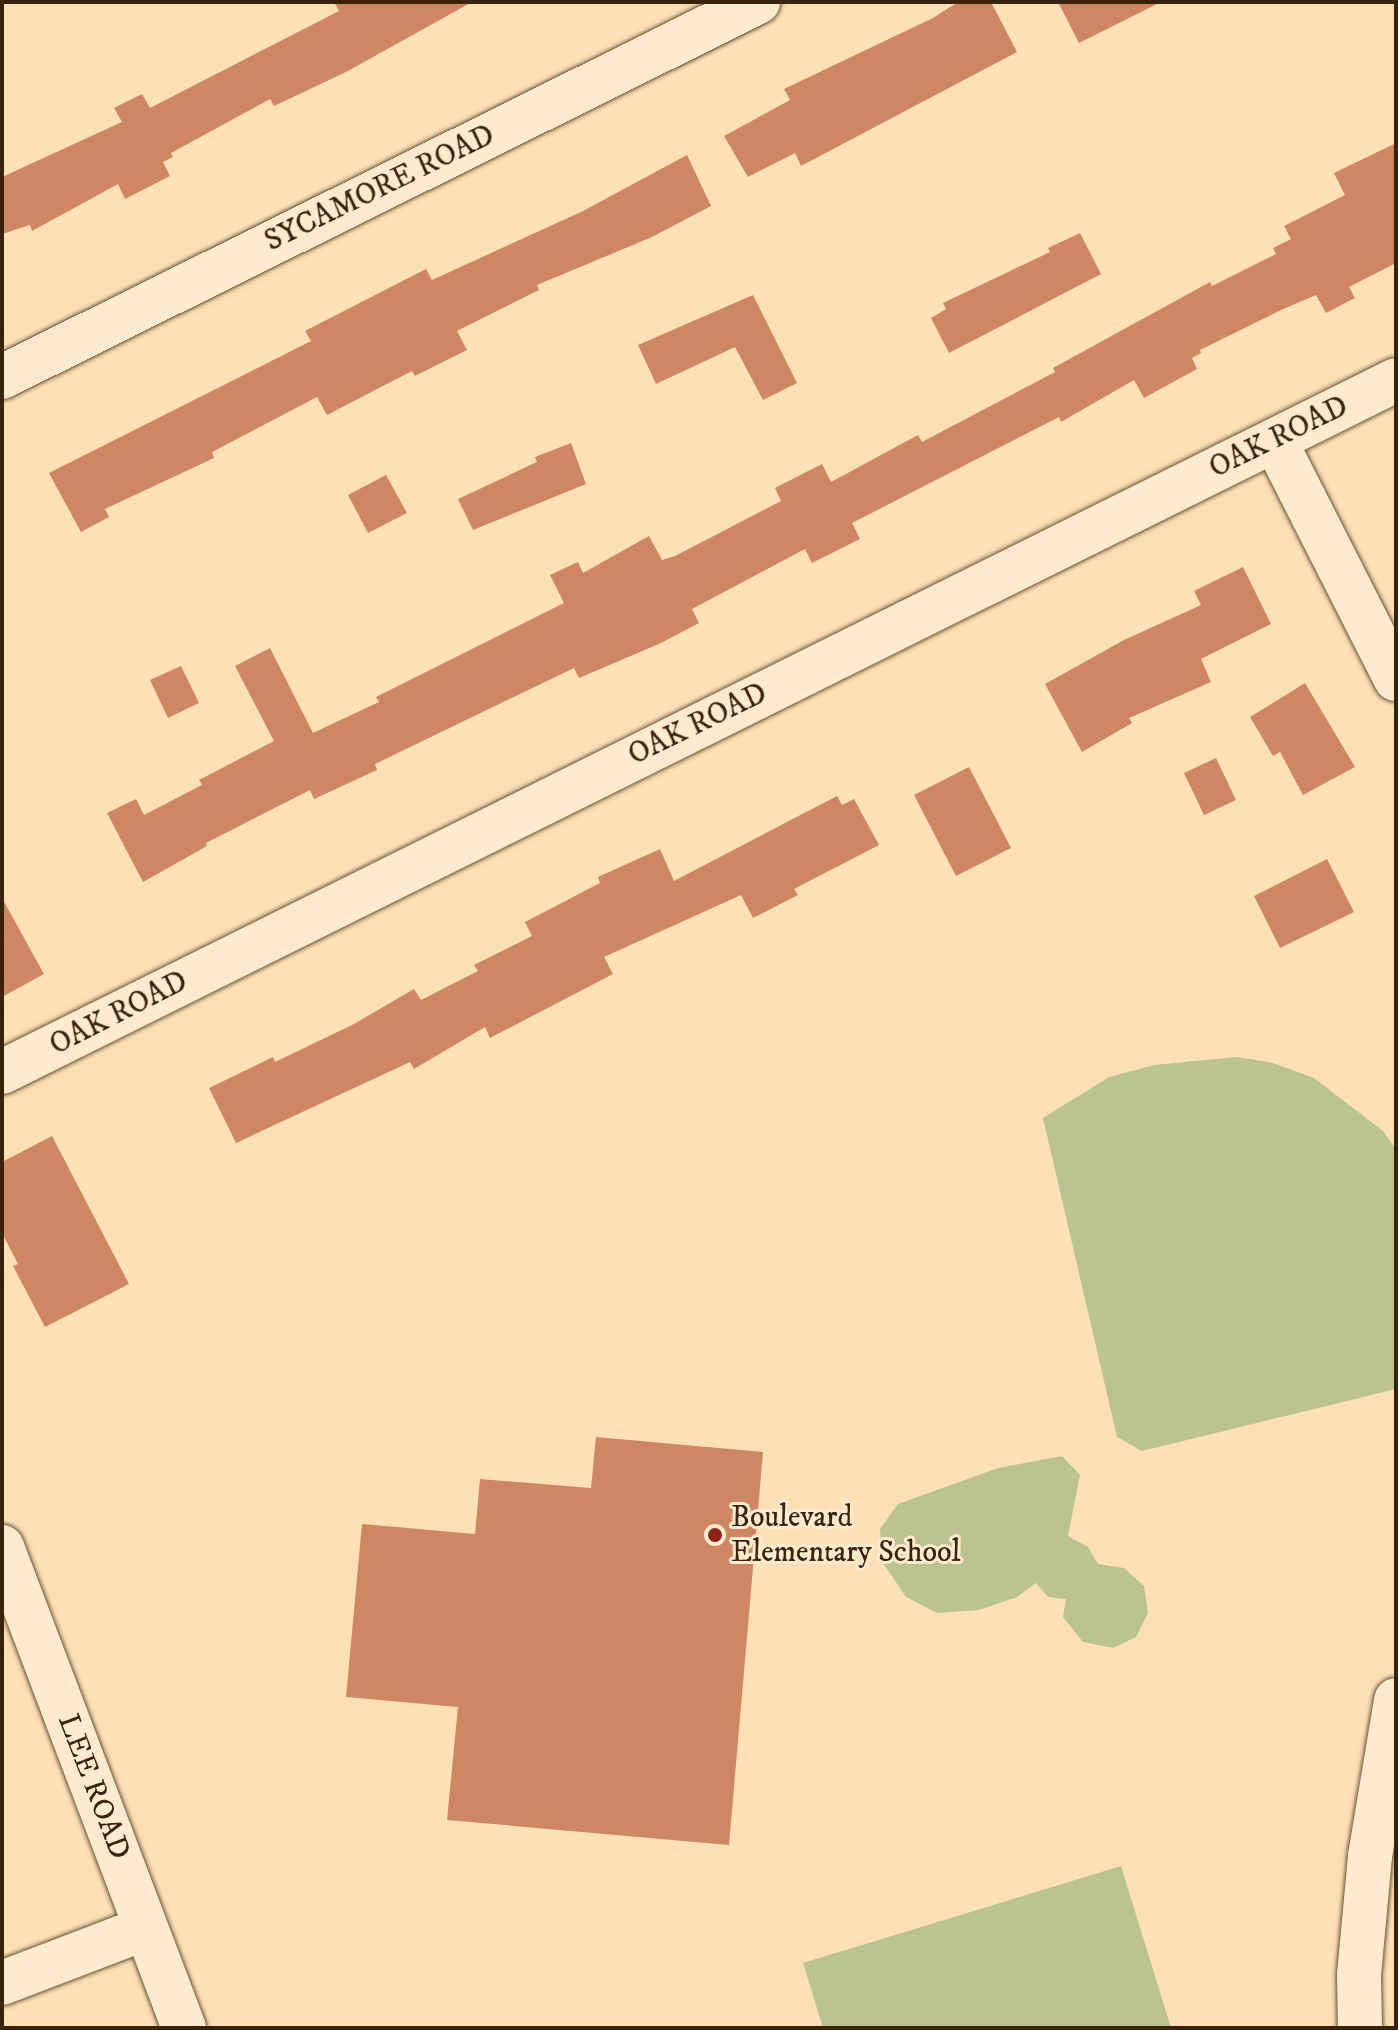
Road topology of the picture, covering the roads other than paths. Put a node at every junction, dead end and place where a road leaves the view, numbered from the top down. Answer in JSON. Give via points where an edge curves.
{"nodes":[{"id":1,"x":758,"y":2,"type":"edge"},
{"id":2,"x":2,"y":377,"type":"edge"},
{"id":3,"x":1396,"y":380,"type":"edge"},
{"id":4,"x":1275,"y":441,"type":"junction"},
{"id":5,"x":1396,"y":679,"type":"edge"},
{"id":6,"x":2,"y":1072,"type":"edge"},
{"id":7,"x":2,"y":1547,"type":"edge"},
{"id":8,"x":1396,"y":1700,"type":"edge"},
{"id":9,"x":146,"y":1928,"type":"junction"},
{"id":10,"x":2,"y":1983,"type":"edge"},
{"id":11,"x":184,"y":2028,"type":"edge"},
{"id":12,"x":1360,"y":2028,"type":"edge"}],
"edges":[{"from":1,"to":2,"type":"street","name":"SYCAMORE ROAD"},
{"from":3,"to":4,"type":"street","name":"OAK ROAD"},
{"from":4,"to":5,"type":"street"},
{"from":4,"to":6,"type":"street","name":"OAK ROAD"},
{"from":7,"to":9,"type":"street","name":"LEE ROAD"},
{"from":8,"to":12,"type":"street","via":[[1370,1856],[1359,1975]]},
{"from":9,"to":10,"type":"street"},
{"from":9,"to":11,"type":"street","name":"LEE ROAD"}]}
